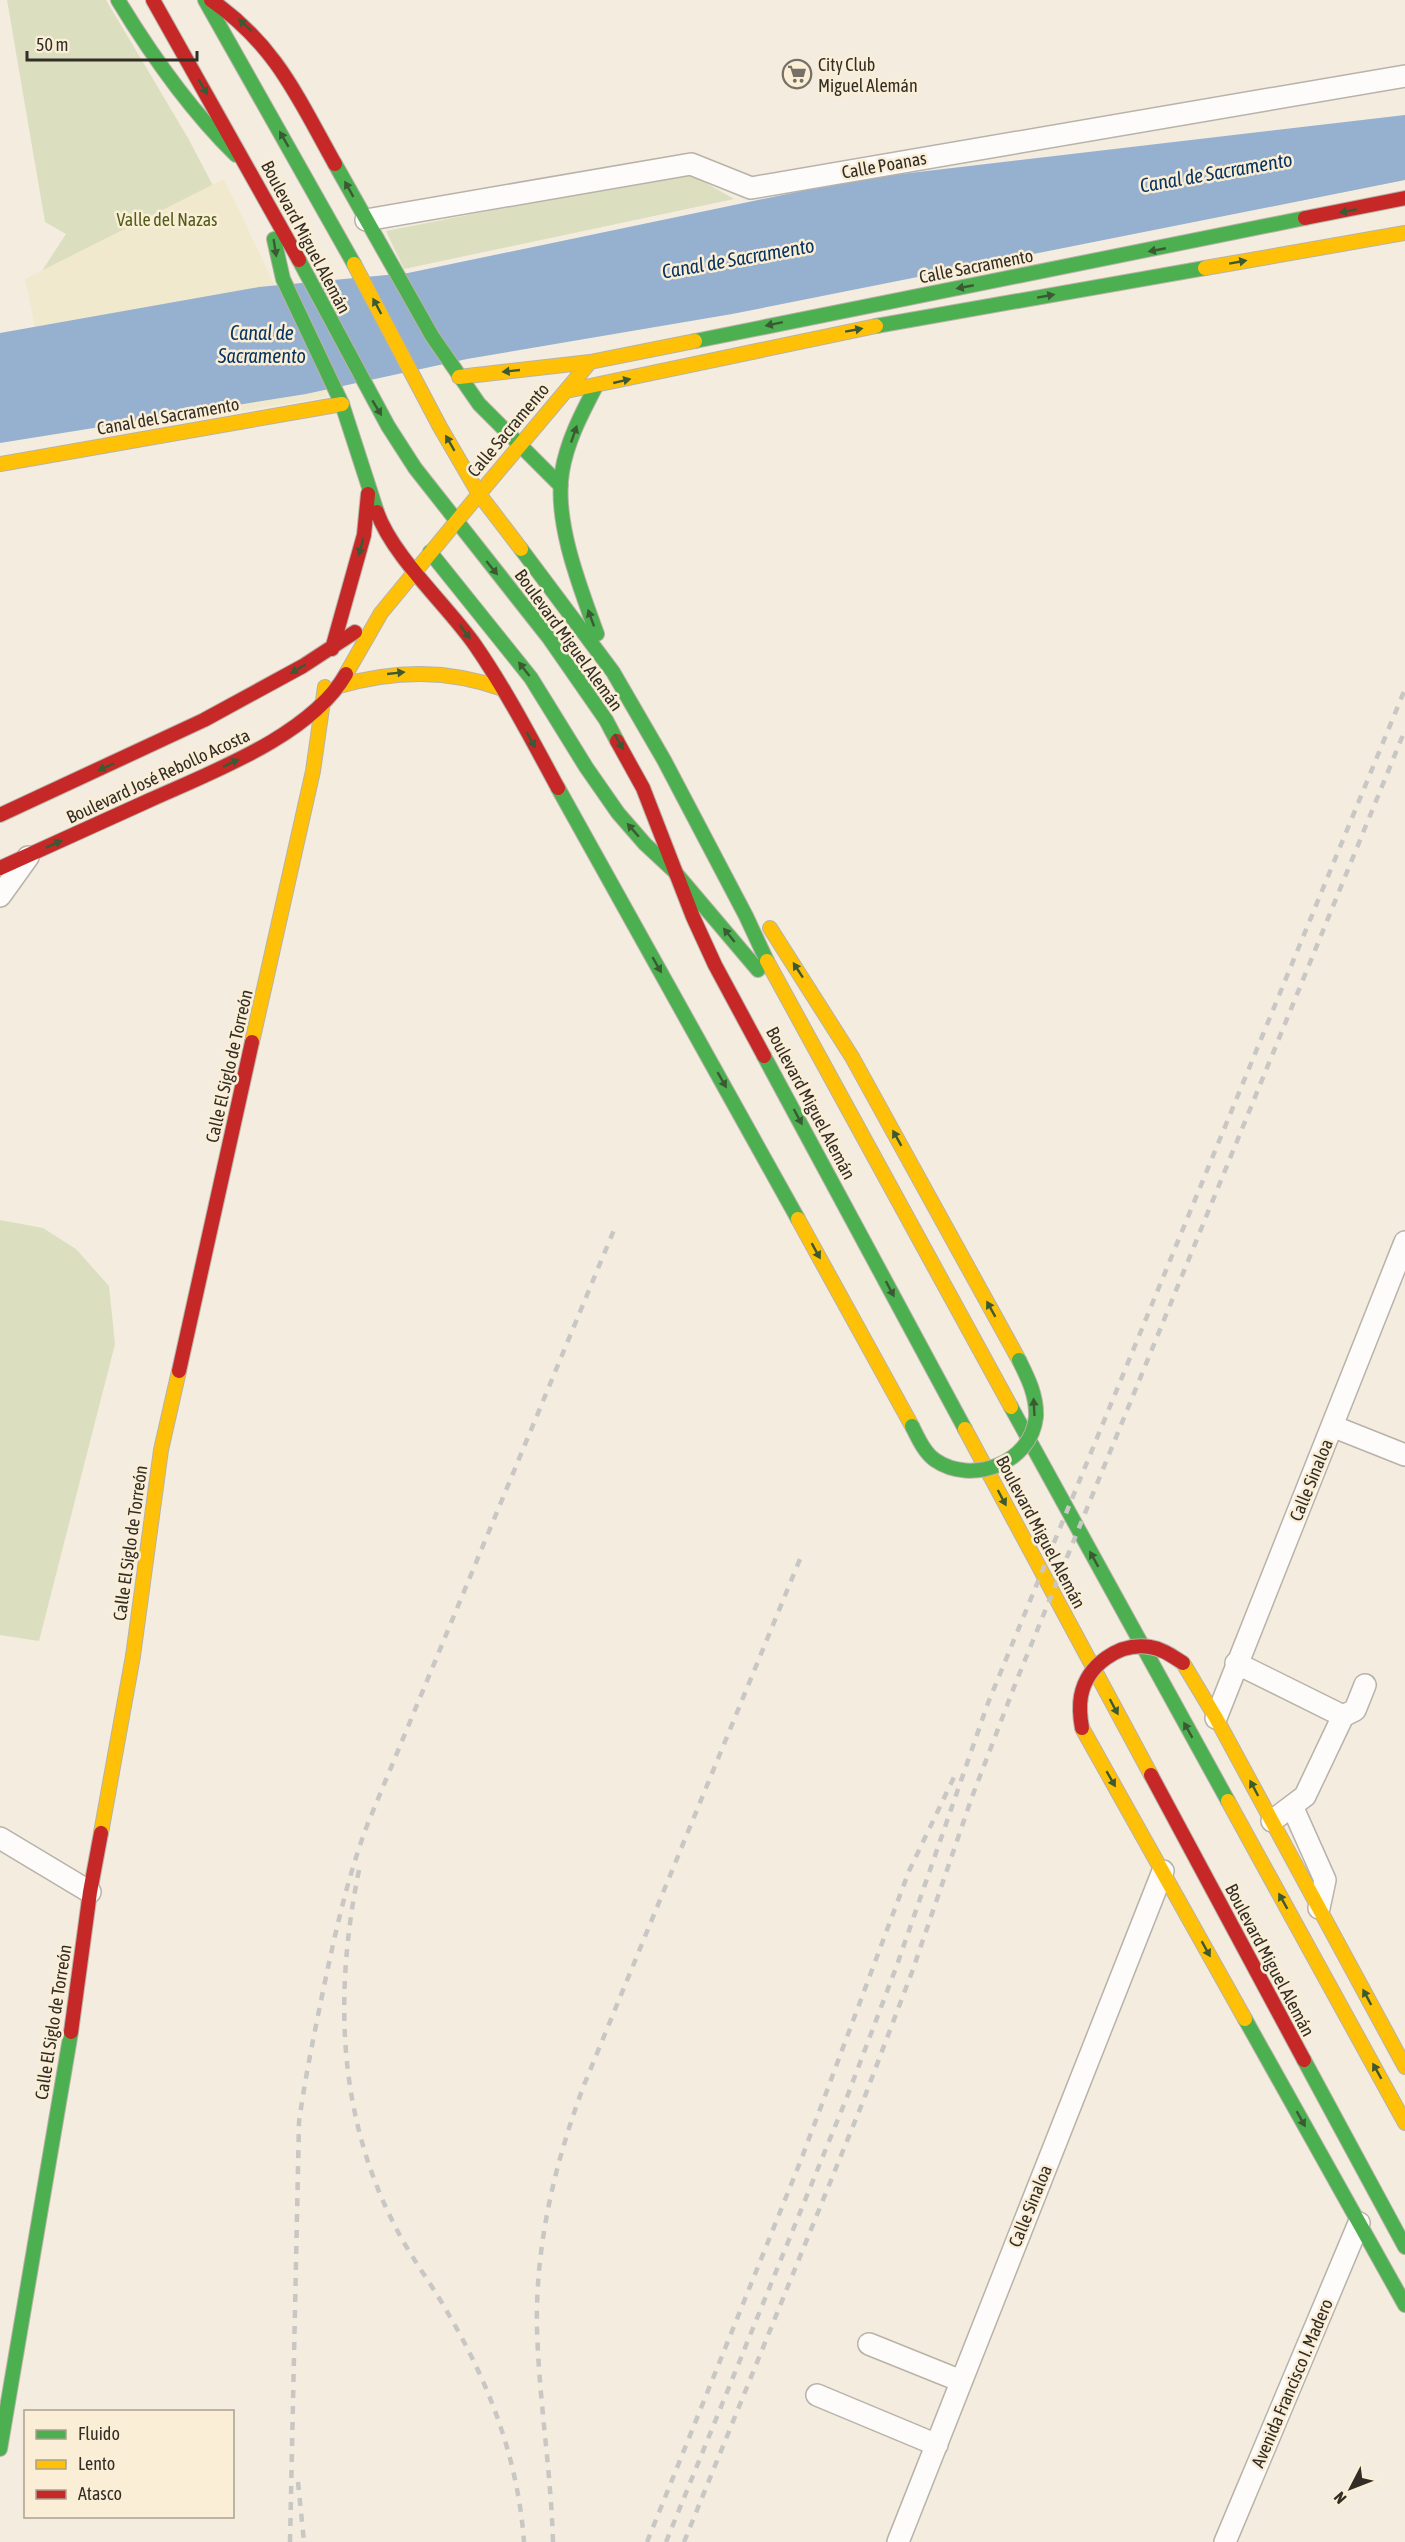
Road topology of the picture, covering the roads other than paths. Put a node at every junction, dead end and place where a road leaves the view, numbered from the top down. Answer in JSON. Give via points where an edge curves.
{"nodes":[{"id":1,"x":118,"y":0,"type":"edge"},
{"id":2,"x":153,"y":0,"type":"edge"},
{"id":3,"x":205,"y":0,"type":"edge"},
{"id":4,"x":211,"y":0,"type":"edge"},
{"id":5,"x":1405,"y":76,"type":"edge"},
{"id":6,"x":249,"y":168,"type":"junction"},
{"id":7,"x":1405,"y":198,"type":"edge"},
{"id":8,"x":272,"y":211,"type":"junction"},
{"id":9,"x":366,"y":220,"type":"junction"},
{"id":10,"x":1405,"y":233,"type":"edge"},
{"id":11,"x":590,"y":362,"type":"junction"},
{"id":12,"x":459,"y":377,"type":"junction"},
{"id":13,"x":596,"y":386,"type":"junction"},
{"id":14,"x":565,"y":390,"type":"junction"},
{"id":15,"x":342,"y":404,"type":"junction"},
{"id":16,"x":519,"y":445,"type":"junction"},
{"id":17,"x":0,"y":464,"type":"edge"},
{"id":18,"x":561,"y":486,"type":"junction"},
{"id":19,"x":369,"y":489,"type":"junction"},
{"id":20,"x":479,"y":494,"type":"junction"},
{"id":21,"x":456,"y":522,"type":"junction"},
{"id":22,"x":430,"y":552,"type":"junction"},
{"id":23,"x":416,"y":570,"type":"junction"},
{"id":24,"x":381,"y":613,"type":"junction"},
{"id":25,"x":330,"y":660,"type":"junction"},
{"id":26,"x":613,"y":672,"type":"junction"},
{"id":27,"x":339,"y":686,"type":"junction"},
{"id":28,"x":503,"y":689,"type":"junction"},
{"id":29,"x":322,"y":705,"type":"junction"},
{"id":30,"x":151,"y":780,"type":"dead end"},
{"id":31,"x":161,"y":796,"type":"junction"},
{"id":32,"x":0,"y":815,"type":"edge"},
{"id":33,"x":710,"y":843,"type":"junction"},
{"id":34,"x":30,"y":855,"type":"junction"},
{"id":35,"x":0,"y":868,"type":"edge"},
{"id":36,"x":674,"y":871,"type":"junction"},
{"id":37,"x":0,"y":896,"type":"edge"},
{"id":38,"x":693,"y":1029,"type":"junction"},
{"id":39,"x":803,"y":1031,"type":"junction"},
{"id":40,"x":712,"y":1041,"type":"dead end"},
{"id":41,"x":751,"y":1065,"type":"dead end"},
{"id":42,"x":780,"y":1083,"type":"junction"},
{"id":43,"x":1405,"y":1242,"type":"edge"},
{"id":44,"x":1332,"y":1426,"type":"junction"},
{"id":45,"x":1405,"y":1455,"type":"edge"},
{"id":46,"x":1236,"y":1663,"type":"junction"},
{"id":47,"x":1365,"y":1685,"type":"dead end"},
{"id":48,"x":1343,"y":1716,"type":"junction"},
{"id":49,"x":1216,"y":1718,"type":"junction"},
{"id":50,"x":1292,"y":1806,"type":"junction"},
{"id":51,"x":1272,"y":1821,"type":"junction"},
{"id":52,"x":0,"y":1838,"type":"edge"},
{"id":53,"x":1163,"y":1871,"type":"junction"},
{"id":54,"x":90,"y":1892,"type":"junction"},
{"id":55,"x":1319,"y":1908,"type":"junction"},
{"id":56,"x":1405,"y":2067,"type":"edge"},
{"id":57,"x":1405,"y":2123,"type":"edge"},
{"id":58,"x":1359,"y":2223,"type":"junction"},
{"id":59,"x":1405,"y":2247,"type":"edge"},
{"id":60,"x":1405,"y":2306,"type":"edge"},
{"id":61,"x":869,"y":2344,"type":"dead end"},
{"id":62,"x":962,"y":2381,"type":"junction"},
{"id":63,"x":816,"y":2395,"type":"dead end"},
{"id":64,"x":937,"y":2445,"type":"junction"},
{"id":65,"x":0,"y":2449,"type":"edge"},
{"id":66,"x":898,"y":2542,"type":"edge"},
{"id":67,"x":1225,"y":2542,"type":"edge"}],
"edges":[{"from":1,"to":6,"type":"main road","via":[[148,49],[209,130]]},
{"from":2,"to":6,"type":"main road","name":"Boulevard Miguel Alemán","one_way":true},
{"from":20,"to":3,"type":"main road","name":"Boulevard Miguel Alemán","one_way":true},
{"from":9,"to":4,"type":"main road","one_way":true,"via":[[281,67],[241,20]]},
{"from":5,"to":9,"type":"street","name":"Calle Poanas","via":[[751,188],[691,164]]},
{"from":6,"to":8,"type":"main road","name":"Boulevard Miguel Alemán"},
{"from":7,"to":11,"type":"main road","name":"Calle Sacramento","one_way":true},
{"from":8,"to":15,"type":"main road","one_way":true,"via":[[274,250],[284,284]]},
{"from":8,"to":21,"type":"main road","name":"Boulevard Miguel Alemán","one_way":true,"via":[[388,426]]},
{"from":9,"to":12,"type":"main road"},
{"from":13,"to":10,"type":"main road","name":"Calle Sacramento","one_way":true,"via":[[832,334]]},
{"from":11,"to":12,"type":"main road","one_way":true},
{"from":11,"to":14,"type":"main road","name":"Calle Sacramento"},
{"from":12,"to":16,"type":"main road"},
{"from":13,"to":14,"type":"main road","name":"Calle Sacramento"},
{"from":18,"to":13,"type":"main road","one_way":true,"via":[[574,433]]},
{"from":14,"to":16,"type":"main road","name":"Calle Sacramento"},
{"from":15,"to":17,"type":"main road","name":"Canal del Sacramento"},
{"from":15,"to":19,"type":"main road"},
{"from":16,"to":18,"type":"main road"},
{"from":16,"to":20,"type":"main road","name":"Calle Sacramento"},
{"from":26,"to":18,"type":"main road","one_way":true,"via":[[578,577]]},
{"from":19,"to":23,"type":"main road","via":[[381,522]]},
{"from":19,"to":25,"type":"main road","name":"Calle El Siglo de Torreón","one_way":true,"via":[[364,535]]},
{"from":20,"to":21,"type":"main road","name":"Boulevard José Rebollo Acosta"},
{"from":20,"to":26,"type":"main road","name":"Boulevard Miguel Alemán"},
{"from":21,"to":22,"type":"main road","name":"Boulevard José Rebollo Acosta"},
{"from":21,"to":36,"type":"main road","name":"Boulevard Miguel Alemán","one_way":true,"via":[[549,638],[606,720],[643,788]]},
{"from":22,"to":23,"type":"main road","name":"Boulevard José Rebollo Acosta"},
{"from":36,"to":22,"type":"main road","one_way":true,"via":[[618,813],[531,678]]},
{"from":23,"to":24,"type":"main road","name":"Boulevard José Rebollo Acosta"},
{"from":23,"to":28,"type":"main road","one_way":true,"via":[[474,644]]},
{"from":24,"to":25,"type":"main road","name":"Boulevard José Rebollo Acosta"},
{"from":24,"to":27,"type":"main road","name":"Boulevard José Rebollo Acosta"},
{"from":25,"to":29,"type":"main road","name":"Calle El Siglo de Torreón"},
{"from":25,"to":32,"type":"main road","name":"Boulevard José Rebollo Acosta","one_way":true,"via":[[224,711],[138,759]]},
{"from":26,"to":33,"type":"main road","name":"Boulevard Miguel Alemán"},
{"from":27,"to":28,"type":"main road","one_way":true,"via":[[367,677],[423,671],[464,676]]},
{"from":27,"to":29,"type":"main road","name":"Boulevard José Rebollo Acosta"},
{"from":28,"to":38,"type":"main road","one_way":true},
{"from":31,"to":29,"type":"main road","name":"Boulevard José Rebollo Acosta","one_way":true,"via":[[257,751]]},
{"from":29,"to":54,"type":"main road","name":"Calle El Siglo de Torreón","via":[[274,949],[161,1450],[133,1656]]},
{"from":30,"to":31,"type":"main road"},
{"from":34,"to":31,"type":"main road","name":"Boulevard José Rebollo Acosta","one_way":true},
{"from":38,"to":33,"type":"main road","one_way":true,"bridge":true,"via":[[921,1445],[936,1461],[954,1470],[975,1473],[1014,1458],[1028,1441],[1035,1422],[1035,1400],[1019,1360],[846,1047]]},
{"from":33,"to":39,"type":"main road","name":"Boulevard Miguel Alemán"},
{"from":34,"to":35,"type":"main road","name":"Boulevard José Rebollo Acosta"},
{"from":34,"to":37,"type":"street"},
{"from":39,"to":36,"type":"main road","one_way":true,"via":[[746,955]]},
{"from":36,"to":42,"type":"main road","name":"Boulevard Miguel Alemán","via":[[715,965]]},
{"from":38,"to":40,"type":"main road"},
{"from":57,"to":39,"type":"main road","name":"Boulevard Miguel Alemán","one_way":true},
{"from":41,"to":42,"type":"main road"},
{"from":42,"to":59,"type":"main road","name":"Boulevard Miguel Alemán","one_way":true},
{"from":43,"to":44,"type":"street","name":"Calle Sinaloa"},
{"from":44,"to":45,"type":"street"},
{"from":44,"to":46,"type":"street","name":"Calle Sinaloa"},
{"from":46,"to":48,"type":"street"},
{"from":46,"to":49,"type":"street","name":"Calle Sinaloa"},
{"from":47,"to":48,"type":"street","via":[[1355,1710]]},
{"from":48,"to":50,"type":"street","via":[[1305,1796]]},
{"from":51,"to":49,"type":"main road","one_way":true},
{"from":49,"to":53,"type":"main road","one_way":true,"bridge":true,"via":[[1183,1663],[1163,1651],[1146,1647],[1112,1653],[1087,1677],[1081,1693],[1082,1728]]},
{"from":50,"to":51,"type":"street"},
{"from":50,"to":55,"type":"street","via":[[1325,1880]]},
{"from":51,"to":55,"type":"main road"},
{"from":52,"to":54,"type":"street"},
{"from":53,"to":58,"type":"main road","one_way":true},
{"from":53,"to":62,"type":"street","name":"Calle Sinaloa"},
{"from":54,"to":65,"type":"main road","name":"Calle El Siglo de Torreón","via":[[72,2025]]},
{"from":56,"to":55,"type":"main road","one_way":true},
{"from":58,"to":60,"type":"main road"},
{"from":58,"to":67,"type":"street","name":"Avenida Francisco I. Madero"},
{"from":61,"to":62,"type":"street"},
{"from":62,"to":64,"type":"street","name":"Calle Sinaloa"},
{"from":63,"to":64,"type":"street"},
{"from":64,"to":66,"type":"street","name":"Calle Sinaloa"}]}
